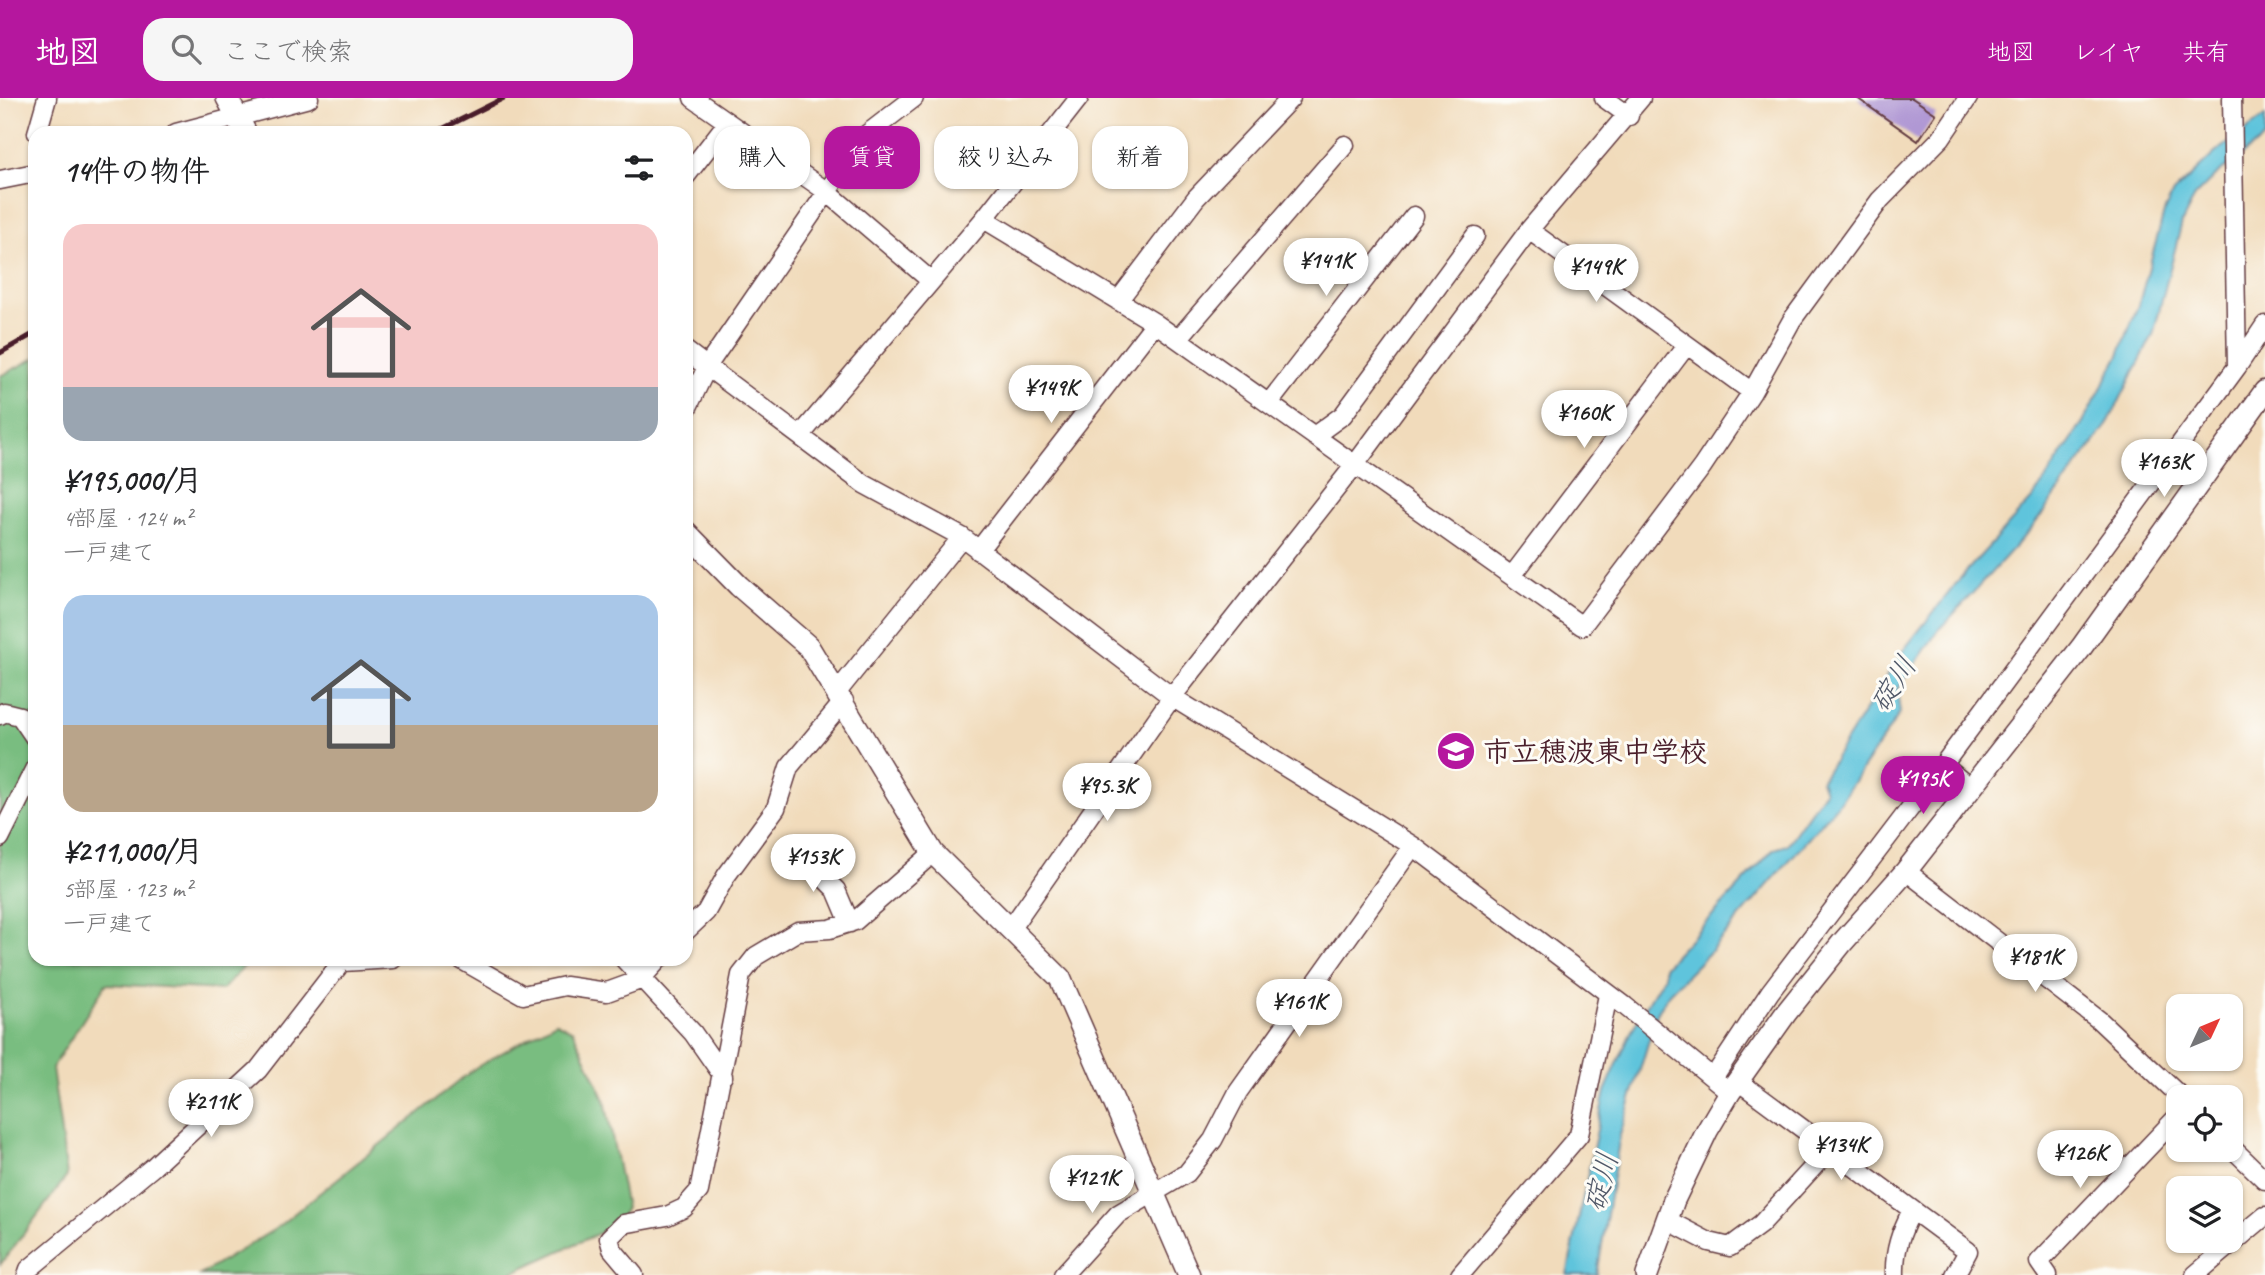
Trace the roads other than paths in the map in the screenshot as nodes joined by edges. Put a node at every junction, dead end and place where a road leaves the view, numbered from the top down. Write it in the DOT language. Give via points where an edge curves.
graph roads {
  1 [pos="47,98"];
  2 [pos="309,98"];
  3 [pos="693,98"];
  4 [pos="914,98"];
  5 [pos="1079,98"];
  6 [pos="1291,98"];
  7 [pos="1604,98"];
  8 [pos="1641,98"];
  9 [pos="1968,98"];
  10 [pos="2232,98"];
  11 [pos="236,115"];
  12 [pos="1629,116"];
  13 [pos="727,123"];
  14 [pos="39,126"];
  15 [pos="199,126"];
  16 [pos="1345,145"];
  17 [pos="693,167"];
  18 [pos="28,174"];
  19 [pos="0,180"];
  20 [pos="826,191"];
  21 [pos="1413,216"];
  22 [pos="984,219"];
  23 [pos="1529,230"];
  24 [pos="1475,236"];
  25 [pos="930,280"];
  26 [pos="1118,301"];
  27 [pos="1154,323"];
  28 [pos="2265,325"];
  29 [pos="1178,339"];
  30 [pos="1686,346"];
  31 [pos="693,355"];
  32 [pos="708,365"];
  33 [pos="2237,367"];
  34 [pos="2265,391"];
  35 [pos="1752,392"];
  36 [pos="693,396"];
  37 [pos="1269,403"];
  38 [pos="800,436"];
  39 [pos="1314,436"];
  40 [pos="1354,466"];
  41 [pos="962,537"];
  42 [pos="693,539"];
  43 [pos="978,551"];
  44 [pos="1512,576"];
  45 [pos="841,696"];
  46 [pos="1172,697"];
  47 [pos="0,715"];
  48 [pos="28,728"];
  49 [pos="1942,765"];
  50 [pos="28,782"];
  51 [pos="1970,788"];
  52 [pos="0,838"];
  53 [pos="1413,846"];
  54 [pos="797,851"];
  55 [pos="933,853"];
  56 [pos="1906,871"];
  57 [pos="850,923"];
  58 [pos="693,924"];
  59 [pos="1011,928"];
  60 [pos="338,966"];
  61 [pos="472,966"];
  62 [pos="630,966"];
  63 [pos="652,966"];
  64 [pos="640,979"];
  65 [pos="1608,995"];
  66 [pos="723,1076"];
  67 [pos="1727,1083"];
  68 [pos="2168,1085"];
  69 [pos="2166,1129"];
  70 [pos="1829,1150"];
  71 [pos="2243,1159"];
  72 [pos="2265,1180"];
  73 [pos="1152,1192"];
  74 [pos="1912,1210"];
  75 [pos="2265,1216"];
  76 [pos="1667,1220"];
  77 [pos="26,1273"];
  78 [pos="634,1275"];
  79 [pos="1063,1275"];
  80 [pos="1189,1275"];
  81 [pos="1460,1275"];
  82 [pos="1647,1275"];
  83 [pos="1895,1275"];
  84 [pos="1955,1275"];
  85 [pos="2048,1275"];
  86 [pos="2195,1275"];
  1 -- 14 [label="street"];
  2 -- 11 [label="street"];
  3 -- 13 [label="street"];
  4 -- 20 [label="street" via="866,135"];
  5 -- 22 [label="street"];
  6 -- 26 [label="street" via="1196,198"];
  7 -- 12 [label="street"];
  8 -- 12 [label="street"];
  9 -- 35 [label="street" via="1941,138 1880,200 1791,320"];
  10 -- 33 [label="street"];
  11 -- 15 [label="street"];
  12 -- 23 [label="street" via="1565,183"];
  13 -- 17 [label="street"];
  13 -- 20 [label="street"];
  16 -- 29 [label="street"];
  18 -- 19 [label="street"];
  20 -- 25 [label="street"];
  20 -- 32 [label="street"];
  21 -- 37 [label="street"];
  22 -- 25 [label="street"];
  22 -- 26 [label="street"];
  23 -- 30 [label="street"];
  23 -- 40 [label="street"];
  24 -- 39 [label="street" via="1343,415"];
  25 -- 38 [label="street"];
  26 -- 27 [label="street"];
  27 -- 29 [label="street"];
  27 -- 43 [label="street"];
  28 -- 33 [label="street"];
  29 -- 37 [label="street"];
  30 -- 35 [label="street"];
  30 -- 44 [label="street"];
  31 -- 32 [label="street"];
  32 -- 36 [label="street"];
  32 -- 38 [label="street"];
  33 -- 49 [label="street"];
  34 -- 51 [label="street" via="2081,648"];
  35 -- 44 [label="street" via="1702,467 1582,626"];
  37 -- 39 [label="street"];
  38 -- 41 [label="street" via="864,484"];
  39 -- 40 [label="street"];
  40 -- 44 [label="street"];
  40 -- 46 [label="street"];
  41 -- 43 [label="street"];
  41 -- 45 [label="street"];
  42 -- 45 [label="street" via="808,646"];
  43 -- 46 [label="street"];
  45 -- 55 [label="street"];
  45 -- 58 [label="street" via="789,767 776,808"];
  46 -- 53 [label="street"];
  46 -- 59 [label="street"];
  47 -- 48 [label="street" via="20,716"];
  49 -- 51 [label="street"];
  49 -- 67 [label="street" via="1770,992"];
  50 -- 52 [label="street"];
  51 -- 56 [label="street"];
  53 -- 65 [label="street"];
  53 -- 73 [label="street" via="1238,1092 1213,1140 1187,1173"];
  54 -- 57 [label="street" via="836,890"];
  55 -- 57 [label="street"];
  55 -- 59 [label="street"];
  56 -- 67 [label="street"];
  56 -- 68 [label="street" via="2099,1020"];
  57 -- 66 [label="street" via="798,931 756,956 741,975"];
  59 -- 73 [label="street" via="1060,978"];
  60 -- 77 [label="street" via="258,1070 153,1167"];
  61 -- 64 [label="street" via="523,995 565,986 607,992"];
  62 -- 64 [label="street"];
  63 -- 64 [label="street"];
  64 -- 66 [label="street" via="693,1032"];
  65 -- 67 [label="street"];
  65 -- 81 [label="street" via="1579,1135"];
  66 -- 78 [label="street" via="699,1191 684,1208 667,1216 624,1223 609,1238 612,1249"];
  67 -- 70 [label="street"];
  67 -- 76 [label="street"];
  69 -- 85 [label="street" via="2039,1262"];
  70 -- 74 [label="street"];
  70 -- 76 [label="street" via="1761,1224 1730,1247 1709,1242"];
  71 -- 72 [label="street"];
  73 -- 79 [label="street" via="1118,1214"];
  73 -- 80 [label="street"];
  74 -- 83 [label="street" via="1900,1236"];
  74 -- 84 [label="street" via="1968,1251"];
  75 -- 86 [label="street"];
  76 -- 82 [label="street"];
}
